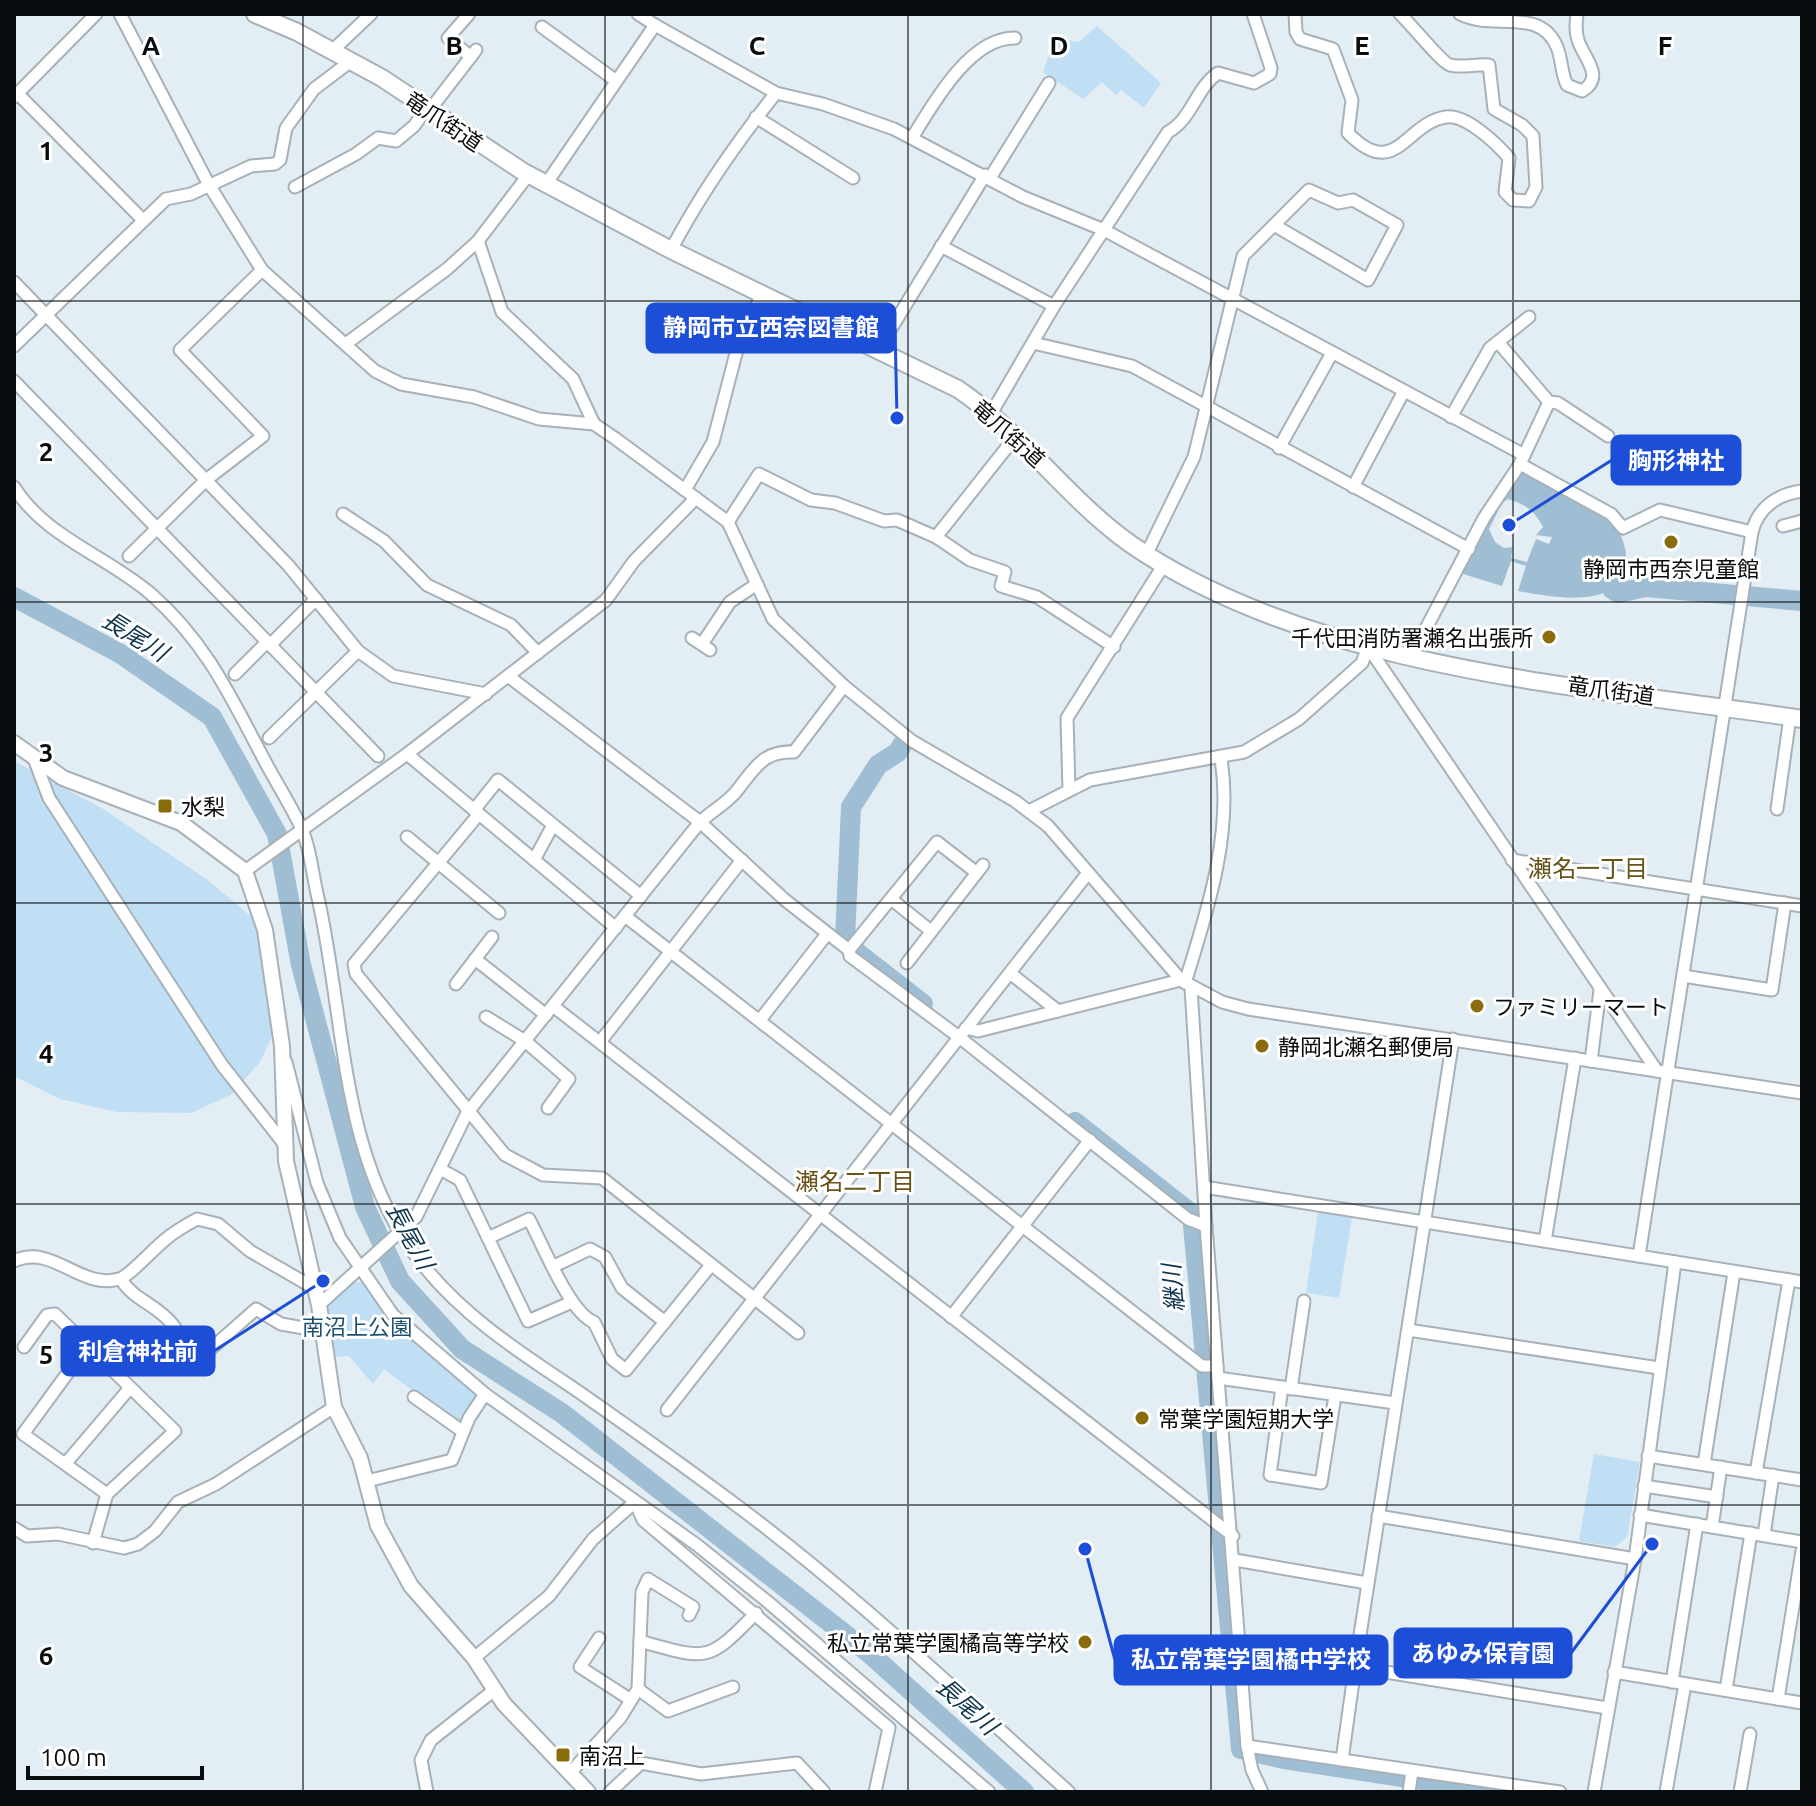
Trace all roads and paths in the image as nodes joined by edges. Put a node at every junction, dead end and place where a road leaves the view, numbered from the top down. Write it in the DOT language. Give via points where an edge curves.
graph roads {
  1 [pos="96,14"];
  2 [pos="120,14"];
  3 [pos="255,14"];
  4 [pos="371,14"];
  5 [pos="469,14"];
  6 [pos="638,14"];
  7 [pos="1253,14"];
  8 [pos="1295,14"];
  9 [pos="1400,14"];
  10 [pos="1460,14"];
  11 [pos="1577,14"];
  12 [pos="655,25"];
  13 [pos="542,27"];
  14 [pos="1015,38"];
  15 [pos="333,50"];
  16 [pos="351,61"];
  17 [pos="615,80"];
  18 [pos="1049,83"];
  19 [pos="776,93"];
  20 [pos="16,96"];
  21 [pos="427,110"];
  22 [pos="756,117"];
  23 [pos="912,138"];
  24 [pos="529,174"];
  25 [pos="987,176"];
  26 [pos="853,178"];
  27 [pos="546,184"];
  28 [pos="209,185"];
  29 [pos="295,187"];
  30 [pos="143,220"];
  31 [pos="1274,225"];
  32 [pos="1104,230"];
  33 [pos="478,241"];
  34 [pos="941,246"];
  35 [pos="671,250"];
  36 [pos="262,270"];
  37 [pos="14,282"];
  38 [pos="762,295"];
  39 [pos="1233,301"];
  40 [pos="1054,306"];
  41 [pos="46,315"];
  42 [pos="1529,317"];
  43 [pos="1498,342"];
  44 [pos="347,343"];
  45 [pos="1033,343"];
  46 [pos="14,346"];
  47 [pos="878,350"];
  48 [pos="1332,353"];
  49 [pos="14,381"];
  50 [pos="1404,391"];
  51 [pos="1549,402"];
  52 [pos="1207,409"];
  53 [pos="992,412"];
  54 [pos="1451,417"];
  55 [pos="594,424"];
  56 [pos="1016,436"];
  57 [pos="1608,436"];
  58 [pos="1279,448"];
  59 [pos="1522,459"];
  60 [pos="206,480"];
  61 [pos="14,487"];
  62 [pos="1353,487"];
  63 [pos="685,490"];
  64 [pos="1802,491"];
  65 [pos="696,498"];
  66 [pos="343,514"];
  67 [pos="1802,521"];
  68 [pos="728,522"];
  69 [pos="1783,526"];
  70 [pos="157,529"];
  71 [pos="1752,532"];
  72 [pos="936,537"];
  73 [pos="1469,549"];
  74 [pos="1146,555"];
  75 [pos="129,556"];
  76 [pos="1163,566"];
  77 [pos="757,584"];
  78 [pos="316,599"];
  79 [pos="268,644"];
  80 [pos="701,644"];
  81 [pos="1114,647"];
  82 [pos="1368,647"];
  83 [pos="358,651"];
  84 [pos="538,653"];
  85 [pos="1411,657"];
  86 [pos="235,674"];
  87 [pos="508,676"];
  88 [pos="844,686"];
  89 [pos="317,694"];
  90 [pos="486,694"];
  91 [pos="1723,706"];
  92 [pos="1796,718"];
  93 [pos="269,738"];
  94 [pos="14,743"];
  95 [pos="407,754"];
  96 [pos="378,756"];
  97 [pos="1221,759"];
  98 [pos="35,761"];
  99 [pos="1069,790"];
  100 [pos="1777,809"];
  101 [pos="1029,811"];
  102 [pos="476,812"];
  103 [pos="700,822"];
  104 [pos="553,825"];
  105 [pos="298,831"];
  106 [pos="407,837"];
  107 [pos="534,860"];
  108 [pos="742,860"];
  109 [pos="1512,860"];
  110 [pos="438,864"];
  111 [pos="245,871"];
  112 [pos="1088,873"];
  113 [pos="1695,891"];
  114 [pos="641,896"];
  115 [pos="891,899"];
  116 [pos="1785,903"];
  117 [pos="1802,906"];
  118 [pos="499,913"];
  119 [pos="625,916"];
  120 [pos="616,928"];
  121 [pos="931,931"];
  122 [pos="827,934"];
  123 [pos="492,937"];
  124 [pos="849,950"];
  125 [pos="671,951"];
  126 [pos="475,959"];
  127 [pos="907,963"];
  128 [pos="1010,973"];
  129 [pos="1683,976"];
  130 [pos="456,984"];
  131 [pos="1186,984"];
  132 [pos="1600,990"];
  133 [pos="550,1010"];
  134 [pos="1058,1011"];
  135 [pos="486,1017"];
  136 [pos="760,1020"];
  137 [pos="962,1032"];
  138 [pos="1453,1039"];
  139 [pos="525,1041"];
  140 [pos="600,1042"];
  141 [pos="282,1046"];
  142 [pos="1575,1058"];
  143 [pos="1591,1061"];
  144 [pos="1662,1072"];
  145 [pos="1802,1093"];
  146 [pos="548,1108"];
  147 [pos="467,1113"];
  148 [pos="892,1124"];
  149 [pos="1090,1140"];
  150 [pos="286,1145"];
  151 [pos="440,1169"];
  152 [pos="1204,1187"];
  153 [pos="820,1215"];
  154 [pos="1423,1221"];
  155 [pos="1022,1225"];
  156 [pos="1206,1226"];
  157 [pos="400,1234"];
  158 [pos="488,1238"];
  159 [pos="1545,1241"];
  160 [pos="1639,1256"];
  161 [pos="14,1261"];
  162 [pos="1675,1262"];
  163 [pos="711,1265"];
  164 [pos="554,1266"];
  165 [pos="361,1267"];
  166 [pos="1734,1272"];
  167 [pos="121,1279"];
  168 [pos="1789,1280"];
  169 [pos="1802,1282"];
  170 [pos="314,1288"];
  171 [pos="755,1299"];
  172 [pos="1304,1301"];
  173 [pos="572,1302"];
  174 [pos="319,1305"];
  175 [pos="951,1317"];
  176 [pos="665,1322"];
  177 [pos="1408,1330"];
  178 [pos="321,1331"];
  179 [pos="798,1333"];
  180 [pos="24,1347"];
  181 [pos="86,1348"];
  182 [pos="1659,1368"];
  183 [pos="1218,1372"];
  184 [pos="1287,1388"];
  185 [pos="129,1389"];
  186 [pos="485,1394"];
  187 [pos="1335,1396"];
  188 [pos="414,1397"];
  189 [pos="1395,1403"];
  190 [pos="334,1407"];
  191 [pos="667,1410"];
  192 [pos="462,1431"];
  193 [pos="1648,1456"];
  194 [pos="66,1463"];
  195 [pos="1704,1464"];
  196 [pos="1721,1467"];
  197 [pos="1756,1473"];
  198 [pos="1773,1475"];
  199 [pos="1802,1480"];
  200 [pos="367,1481"];
  201 [pos="1644,1486"];
  202 [pos="107,1494"];
  203 [pos="1717,1497"];
  204 [pos="635,1502"];
  205 [pos="1640,1515"];
  206 [pos="1378,1516"];
  207 [pos="1697,1524"];
  208 [pos="1712,1527"];
  209 [pos="14,1528"];
  210 [pos="1757,1534"];
  211 [pos="1233,1536"];
  212 [pos="1802,1542"];
  213 [pos="93,1543"];
  214 [pos="1802,1551"];
  215 [pos="1635,1559"];
  216 [pos="1235,1560"];
  217 [pos="1367,1583"];
  218 [pos="756,1613"];
  219 [pos="689,1615"];
  220 [pos="599,1638"];
  221 [pos="640,1641"];
  222 [pos="474,1658"];
  223 [pos="1355,1667"];
  224 [pos="1614,1672"];
  225 [pos="1678,1683"];
  226 [pos="733,1687"];
  227 [pos="1726,1690"];
  228 [pos="493,1691"];
  229 [pos="634,1695"];
  230 [pos="1778,1699"];
  231 [pos="1802,1703"];
  232 [pos="1607,1708"];
  233 [pos="1750,1734"];
  234 [pos="1247,1746"];
  235 [pos="1342,1760"];
  236 [pos="1412,1771"];
  237 [pos="570,1773"];
  238 [pos="1482,1787"];
  239 [pos="586,1791"];
  240 [pos="428,1792"];
  241 [pos="610,1792"];
  242 [pos="824,1792"];
  243 [pos="875,1792"];
  244 [pos="989,1792"];
  245 [pos="1069,1792"];
  246 [pos="1262,1792"];
  247 [pos="1409,1792"];
  248 [pos="1557,1792"];
  249 [pos="1594,1792"];
  250 [pos="1666,1792"];
  251 [pos="1740,1792"];
  1 -- 20 [label="street"];
  2 -- 28 [label="street"];
  3 -- 15 [label="main road, 竜爪街道"];
  4 -- 15 [label="street"];
  5 -- 21 [label="street" via="448,38 473,54"];
  6 -- 12 [label="street"];
  7 -- 32 [label="street" via="1270,74 1254,83 1223,73 1213,76 1179,126 1168,132"];
  8 -- 9 [label="street" via="1300,39 1333,49 1352,100 1348,133 1358,143 1375,151 1398,150 1430,124 1457,117 1501,148 1509,158 1505,192 1513,200 1529,201 1536,187 1533,136 1494,109 1489,65 1451,66"];
  10 -- 11 [label="street" via="1481,23 1518,20 1542,30 1557,47 1567,85 1582,91 1594,73 1578,41"];
  12 -- 17 [label="street"];
  12 -- 19 [label="street"];
  13 -- 17 [label="street"];
  14 -- 23 [label="street" via="992,42 952,75"];
  15 -- 16 [label="main road, 竜爪街道"];
  16 -- 21 [label="main road, 竜爪街道"];
  16 -- 28 [label="street" via="314,89 286,128 280,160"];
  17 -- 27 [label="street"];
  18 -- 25 [label="street"];
  19 -- 22 [label="street"];
  19 -- 23 [label="street" via="823,104"];
  20 -- 30 [label="street"];
  21 -- 24 [label="main road, 竜爪街道"];
  21 -- 29 [label="street" via="396,141 378,138"];
  22 -- 26 [label="street"];
  22 -- 35 [label="street"];
  23 -- 25 [label="street"];
  24 -- 27 [label="main road, 竜爪街道"];
  24 -- 33 [label="street"];
  25 -- 32 [label="street"];
  25 -- 34 [label="street"];
  27 -- 35 [label="main road, 竜爪街道"];
  28 -- 30 [label="street" via="166,199"];
  28 -- 36 [label="street"];
  30 -- 41 [label="street"];
  31 -- 31 [label="street" via="1309,190 1338,203 1353,200 1397,225 1368,280"];
  31 -- 39 [label="street" via="1243,256"];
  32 -- 39 [label="street"];
  32 -- 40 [label="street"];
  33 -- 44 [label="street"];
  33 -- 55 [label="street" via="502,312 573,379"];
  34 -- 40 [label="street"];
  34 -- 47 [label="street"];
  35 -- 38 [label="main road, 竜爪街道"];
  36 -- 44 [label="street"];
  36 -- 60 [label="street" via="180,350 263,436"];
  37 -- 41 [label="street"];
  38 -- 47 [label="main road, 竜爪街道"];
  38 -- 63 [label="street" via="741,334 713,442"];
  39 -- 48 [label="street"];
  39 -- 52 [label="street"];
  40 -- 45 [label="street"];
  41 -- 46 [label="street"];
  41 -- 60 [label="street"];
  42 -- 43 [label="street"];
  43 -- 51 [label="street"];
  43 -- 54 [label="street"];
  44 -- 55 [label="street" via="375,371 401,384 474,397 539,419"];
  45 -- 52 [label="street" via="1132,366"];
  45 -- 53 [label="street"];
  47 -- 53 [label="main road, 竜爪街道"];
  48 -- 50 [label="street"];
  48 -- 58 [label="street"];
  49 -- 70 [label="street"];
  50 -- 54 [label="street"];
  50 -- 62 [label="street"];
  51 -- 57 [label="street"];
  51 -- 59 [label="street"];
  52 -- 58 [label="street"];
  52 -- 74 [label="street" via="1180,489"];
  53 -- 56 [label="main road, 竜爪街道"];
  54 -- 59 [label="street"];
  55 -- 63 [label="street"];
  56 -- 72 [label="street"];
  56 -- 74 [label="main road, 竜爪街道" via="1111,530"];
  58 -- 62 [label="street"];
  59 -- 71 [label="street" via="1611,514 1623,528 1660,510"];
  59 -- 73 [label="street"];
  60 -- 70 [label="street"];
  60 -- 78 [label="street"];
  61 -- 105 [label="street" via="42,522 149,593 195,637 232,694"];
  62 -- 73 [label="street"];
  63 -- 65 [label="street"];
  64 -- 71 [label="street" via="1763,509"];
  65 -- 68 [label="street"];
  65 -- 84 [label="street" via="634,561 606,600"];
  66 -- 84 [label="street" via="384,541 427,585 511,625"];
  67 -- 69 [label="street"];
  68 -- 72 [label="street" via="759,474 811,500 897,520"];
  68 -- 77 [label="street"];
  70 -- 75 [label="street"];
  70 -- 79 [label="street"];
  71 -- 91 [label="street"];
  72 -- 81 [label="street" via="970,560 1005,572 1001,586 1037,597"];
  73 -- 85 [label="street"];
  74 -- 76 [label="main road, 竜爪街道"];
  76 -- 81 [label="street"];
  76 -- 82 [label="main road, 竜爪街道" via="1255,609"];
  77 -- 80 [label="street" via="730,602"];
  77 -- 88 [label="street" via="773,619"];
  78 -- 79 [label="street"];
  78 -- 83 [label="street"];
  79 -- 86 [label="street"];
  79 -- 89 [label="street"];
  81 -- 99 [label="street" via="1067,718"];
  82 -- 85 [label="main road, 竜爪街道"];
  82 -- 97 [label="street" via="1362,663 1299,719 1267,741"];
  82 -- 109 [label="street"];
  83 -- 89 [label="street"];
  83 -- 90 [label="street" via="393,676"];
  84 -- 87 [label="street"];
  85 -- 91 [label="main road, 竜爪街道"];
  87 -- 90 [label="street"];
  87 -- 103 [label="street"];
  88 -- 101 [label="street" via="912,741"];
  88 -- 103 [label="street" via="794,752 777,751 755,765 733,796"];
  89 -- 93 [label="street"];
  89 -- 96 [label="street"];
  90 -- 95 [label="street"];
  91 -- 92 [label="main road, 竜爪街道"];
  91 -- 113 [label="street"];
  92 -- 100 [label="street"];
  94 -- 98 [label="street"];
  95 -- 102 [label="street"];
  95 -- 105 [label="street"];
  97 -- 99 [label="street" via="1102,777"];
  97 -- 131 [label="street" via="1226,790 1220,848"];
  98 -- 111 [label="street" via="90,790 181,823"];
  98 -- 150 [label="street" via="49,798 207,1042"];
  99 -- 101 [label="street"];
  101 -- 112 [label="street"];
  102 -- 104 [label="street" via="498,780"];
  102 -- 107 [label="street"];
  102 -- 110 [label="street"];
  103 -- 108 [label="street"];
  103 -- 114 [label="street"];
  104 -- 107 [label="street"];
  104 -- 114 [label="street"];
  105 -- 111 [label="street"];
  105 -- 157 [label="street" via="332,958 339,1028 365,1153"];
  106 -- 110 [label="street"];
  107 -- 120 [label="street"];
  108 -- 122 [label="street"];
  108 -- 125 [label="street"];
  109 -- 113 [label="street"];
  109 -- 132 [label="street"];
  110 -- 118 [label="street"];
  110 -- 147 [label="street" via="354,964 356,974"];
  111 -- 141 [label="street" via="265,930"];
  112 -- 128 [label="street"];
  112 -- 131 [label="street"];
  113 -- 116 [label="street"];
  113 -- 129 [label="street"];
  114 -- 119 [label="street"];
  115 -- 121 [label="street"];
  115 -- 121 [label="street" via="937,842 980,869"];
  115 -- 124 [label="street"];
  116 -- 117 [label="street"];
  116 -- 129 [label="street" via="1772,990"];
  119 -- 120 [label="street"];
  119 -- 125 [label="street"];
  120 -- 133 [label="street"];
  121 -- 127 [label="street"];
  122 -- 124 [label="street"];
  122 -- 136 [label="street"];
  123 -- 126 [label="street"];
  124 -- 137 [label="street" via="850,956"];
  125 -- 136 [label="street"];
  125 -- 140 [label="street"];
  126 -- 130 [label="street"];
  126 -- 133 [label="street"];
  128 -- 134 [label="street"];
  128 -- 137 [label="street"];
  129 -- 144 [label="street"];
  131 -- 134 [label="street"];
  131 -- 138 [label="street" via="1248,1009"];
  131 -- 152 [label="street"];
  132 -- 143 [label="street"];
  132 -- 144 [label="street"];
  133 -- 139 [label="street"];
  133 -- 140 [label="street"];
  134 -- 137 [label="street"];
  135 -- 139 [label="street"];
  136 -- 148 [label="street"];
  137 -- 148 [label="street"];
  137 -- 149 [label="street"];
  138 -- 142 [label="street"];
  138 -- 154 [label="street"];
  139 -- 146 [label="street" via="569,1079"];
  139 -- 147 [label="street"];
  140 -- 153 [label="street"];
  141 -- 150 [label="street"];
  141 -- 165 [label="street" via="317,1183 340,1238"];
  142 -- 143 [label="street"];
  142 -- 159 [label="street"];
  143 -- 144 [label="street"];
  144 -- 145 [label="street"];
  144 -- 160 [label="street"];
  147 -- 151 [label="street"];
  147 -- 163 [label="street" via="505,1155 543,1175 602,1178"];
  148 -- 153 [label="street"];
  148 -- 155 [label="street"];
  149 -- 155 [label="street"];
  149 -- 156 [label="street" via="1188,1219"];
  150 -- 170 [label="street"];
  151 -- 157 [label="street" via="428,1198"];
  151 -- 158 [label="street" via="460,1180"];
  152 -- 154 [label="street"];
  152 -- 156 [label="street"];
  153 -- 171 [label="street"];
  153 -- 175 [label="street"];
  154 -- 159 [label="street"];
  154 -- 177 [label="street"];
  155 -- 175 [label="street"];
  155 -- 183 [label="street" via="1202,1366"];
  156 -- 183 [label="street"];
  157 -- 165 [label="street"];
  157 -- 245 [label="street" via="468,1315 765,1526"];
  158 -- 164 [label="street" via="529,1219"];
  158 -- 173 [label="street" via="528,1321"];
  159 -- 160 [label="street"];
  160 -- 162 [label="street"];
  161 -- 167 [label="street" via="53,1260 90,1282"];
  162 -- 166 [label="street"];
  162 -- 182 [label="street"];
  163 -- 171 [label="street"];
  163 -- 176 [label="street"];
  164 -- 173 [label="street"];
  164 -- 176 [label="street" via="590,1249 605,1257 622,1288"];
  165 -- 174 [label="street"];
  165 -- 186 [label="street" via="393,1315"];
  166 -- 168 [label="street"];
  166 -- 195 [label="street"];
  167 -- 170 [label="street" via="197,1219 218,1224 250,1251"];
  167 -- 178 [label="street" via="129,1293 152,1304 174,1326 196,1362 256,1309 281,1324"];
  168 -- 169 [label="street"];
  168 -- 197 [label="street"];
  170 -- 174 [label="street"];
  171 -- 179 [label="street"];
  171 -- 191 [label="street"];
  172 -- 184 [label="street"];
  173 -- 176 [label="street" via="594,1322 612,1359 626,1370"];
  174 -- 178 [label="street"];
  175 -- 211 [label="street"];
  177 -- 182 [label="street"];
  177 -- 189 [label="street"];
  178 -- 190 [label="street"];
  180 -- 181 [label="street" via="47,1315 55,1314"];
  181 -- 185 [label="street"];
  181 -- 194 [label="street" via="23,1434"];
  182 -- 193 [label="street"];
  183 -- 184 [label="street"];
  183 -- 211 [label="street"];
  184 -- 187 [label="street"];
  184 -- 187 [label="street" via="1270,1475 1321,1483"];
  185 -- 194 [label="street"];
  185 -- 202 [label="street" via="175,1431"];
  186 -- 192 [label="street"];
  186 -- 204 [label="street"];
  187 -- 189 [label="street"];
  188 -- 192 [label="street"];
  189 -- 206 [label="street"];
  190 -- 200 [label="street" via="353,1439"];
  190 -- 213 [label="street" via="216,1484 178,1502 138,1544 124,1548"];
  192 -- 200 [label="street" via="452,1460"];
  193 -- 195 [label="street"];
  193 -- 201 [label="street"];
  194 -- 202 [label="street"];
  195 -- 196 [label="street"];
  196 -- 197 [label="street"];
  196 -- 203 [label="street"];
  197 -- 198 [label="street"];
  198 -- 199 [label="street"];
  198 -- 210 [label="street"];
  200 -- 222 [label="street" via="378,1526 411,1586"];
  201 -- 203 [label="street"];
  201 -- 205 [label="street"];
  202 -- 213 [label="street"];
  203 -- 208 [label="street"];
  204 -- 218 [label="street" via="643,1520"];
  204 -- 222 [label="street" via="593,1539 549,1596"];
  204 -- 244 [label="street" via="768,1602"];
  205 -- 207 [label="street"];
  205 -- 215 [label="street"];
  206 -- 215 [label="street"];
  206 -- 217 [label="street"];
  207 -- 208 [label="street"];
  207 -- 225 [label="street"];
  208 -- 210 [label="street"];
  209 -- 213 [label="street" via="27,1536 58,1534"];
  210 -- 212 [label="street"];
  210 -- 227 [label="street"];
  211 -- 216 [label="street"];
  214 -- 230 [label="street"];
  215 -- 224 [label="street"];
  216 -- 217 [label="street"];
  216 -- 234 [label="street"];
  217 -- 223 [label="street"];
  218 -- 221 [label="street" via="711,1654"];
  218 -- 243 [label="street" via="889,1728"];
  219 -- 221 [label="street" via="693,1607 648,1579 642,1592"];
  220 -- 229 [label="street" via="580,1667"];
  221 -- 229 [label="street"];
  222 -- 228 [label="street"];
  223 -- 232 [label="street"];
  223 -- 235 [label="street"];
  224 -- 225 [label="street"];
  224 -- 232 [label="street"];
  225 -- 227 [label="street"];
  225 -- 250 [label="street"];
  226 -- 229 [label="street" via="668,1711"];
  227 -- 230 [label="street"];
  228 -- 237 [label="street"];
  228 -- 240 [label="street" via="431,1740 421,1760"];
  229 -- 237 [label="street"];
  230 -- 231 [label="street"];
  232 -- 249 [label="street"];
  233 -- 251 [label="street"];
  234 -- 235 [label="street"];
  234 -- 246 [label="street"];
  235 -- 236 [label="street"];
  236 -- 238 [label="street"];
  236 -- 247 [label="street"];
  237 -- 239 [label="street"];
  238 -- 248 [label="street"];
  241 -- 242 [label="street" via="641,1763 701,1774 797,1763"];
}
